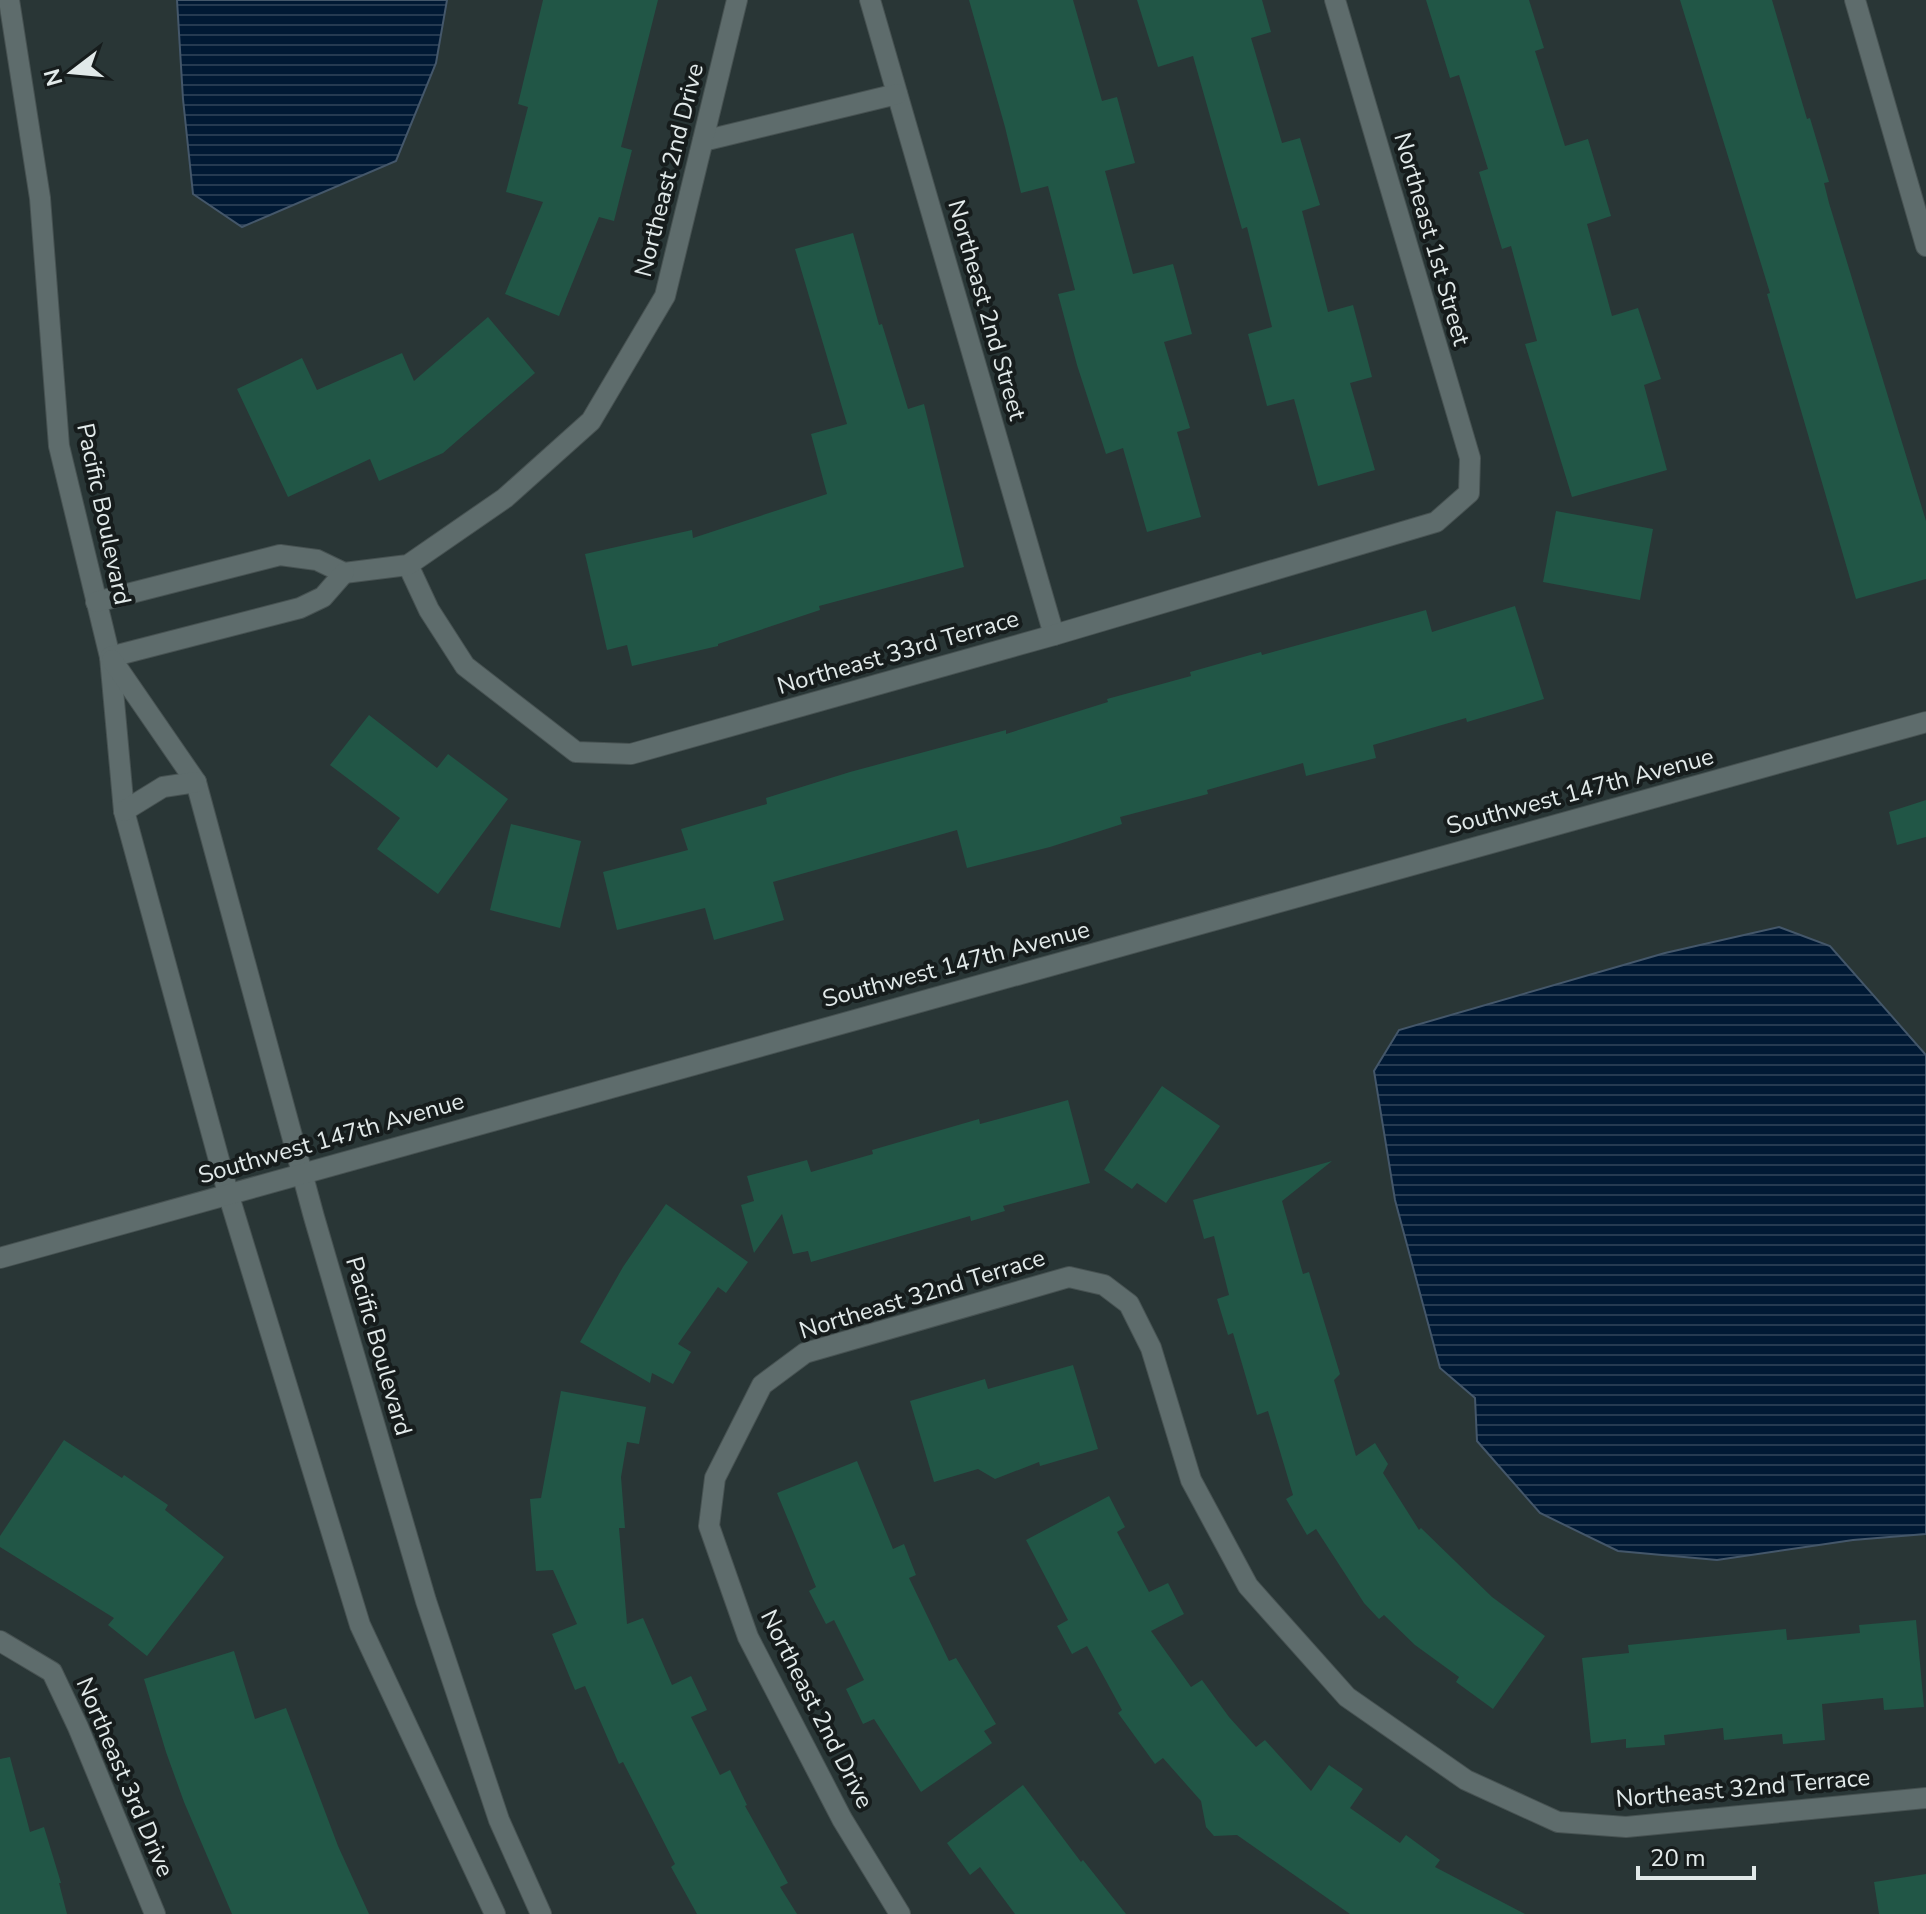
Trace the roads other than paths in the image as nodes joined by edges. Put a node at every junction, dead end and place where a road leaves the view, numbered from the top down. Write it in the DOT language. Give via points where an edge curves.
graph roads {
  1 [pos="9,0"];
  2 [pos="737,0"];
  3 [pos="870,0"];
  4 [pos="1335,0"];
  5 [pos="1855,0"];
  6 [pos="897,94"];
  7 [pos="703,141"];
  8 [pos="1926,246"];
  9 [pos="1469,493"];
  10 [pos="408,565"];
  11 [pos="344,573"];
  12 [pos="96,602"];
  13 [pos="1054,635"];
  14 [pos="110,657"];
  15 [pos="1926,722"];
  16 [pos="196,782"];
  17 [pos="124,811"];
  18 [pos="302,1173"];
  19 [pos="228,1193"];
  20 [pos="0,1258"];
  21 [pos="762,1385"];
  22 [pos="0,1641"];
  23 [pos="1926,1798"];
  24 [pos="155,1914"];
  25 [pos="495,1914"];
  26 [pos="541,1914"];
  27 [pos="900,1914"];
  1 -- 12 [label="street, Pacific Boulevard" via="40,198 59,446"];
  2 -- 7 [label="street, Northeast 2nd Drive"];
  3 -- 6 [label="street, Northeast 2nd Street"];
  4 -- 9 [label="street, Northeast 1st Street" via="1470,458"];
  5 -- 8 [label="street"];
  6 -- 7 [label="street"];
  6 -- 13 [label="street, Northeast 2nd Street"];
  7 -- 10 [label="street, Northeast 2nd Drive" via="665,296 591,421 505,498"];
  9 -- 13 [label="street, Northeast 33rd Terrace" via="1436,522"];
  10 -- 11 [label="street, Northeast 2nd Drive"];
  10 -- 13 [label="street, Northeast 33rd Terrace" via="465,666 576,752 631,754"];
  11 -- 12 [label="street, Northeast 2nd Drive" via="317,560 280,555"];
  11 -- 14 [label="street" via="323,597 300,608"];
  12 -- 14 [label="street, Pacific Boulevard"];
  14 -- 16 [label="street, Pacific Boulevard"];
  14 -- 17 [label="street, Pacific Boulevard"];
  15 -- 18 [label="street, Southwest 147th Avenue"];
  16 -- 17 [label="street" via="163,787"];
  16 -- 18 [label="street, Pacific Boulevard"];
  17 -- 19 [label="street, Pacific Boulevard"];
  18 -- 19 [label="street, Southwest 147th Avenue"];
  18 -- 26 [label="street, Pacific Boulevard" via="426,1601 499,1820"];
  19 -- 20 [label="street, Southwest 147th Avenue"];
  19 -- 25 [label="street, Pacific Boulevard" via="360,1625"];
  21 -- 23 [label="street, Northeast 32nd Terrace" via="805,1353 1069,1277 1104,1285 1129,1304 1151,1348 1191,1480 1248,1586 1347,1697 1466,1780 1558,1822 1626,1827"];
  21 -- 27 [label="street, Northeast 2nd Drive" via="715,1478 709,1526 748,1637 842,1819"];
  22 -- 24 [label="street, Northeast 3rd Drive" via="52,1672"];
}
